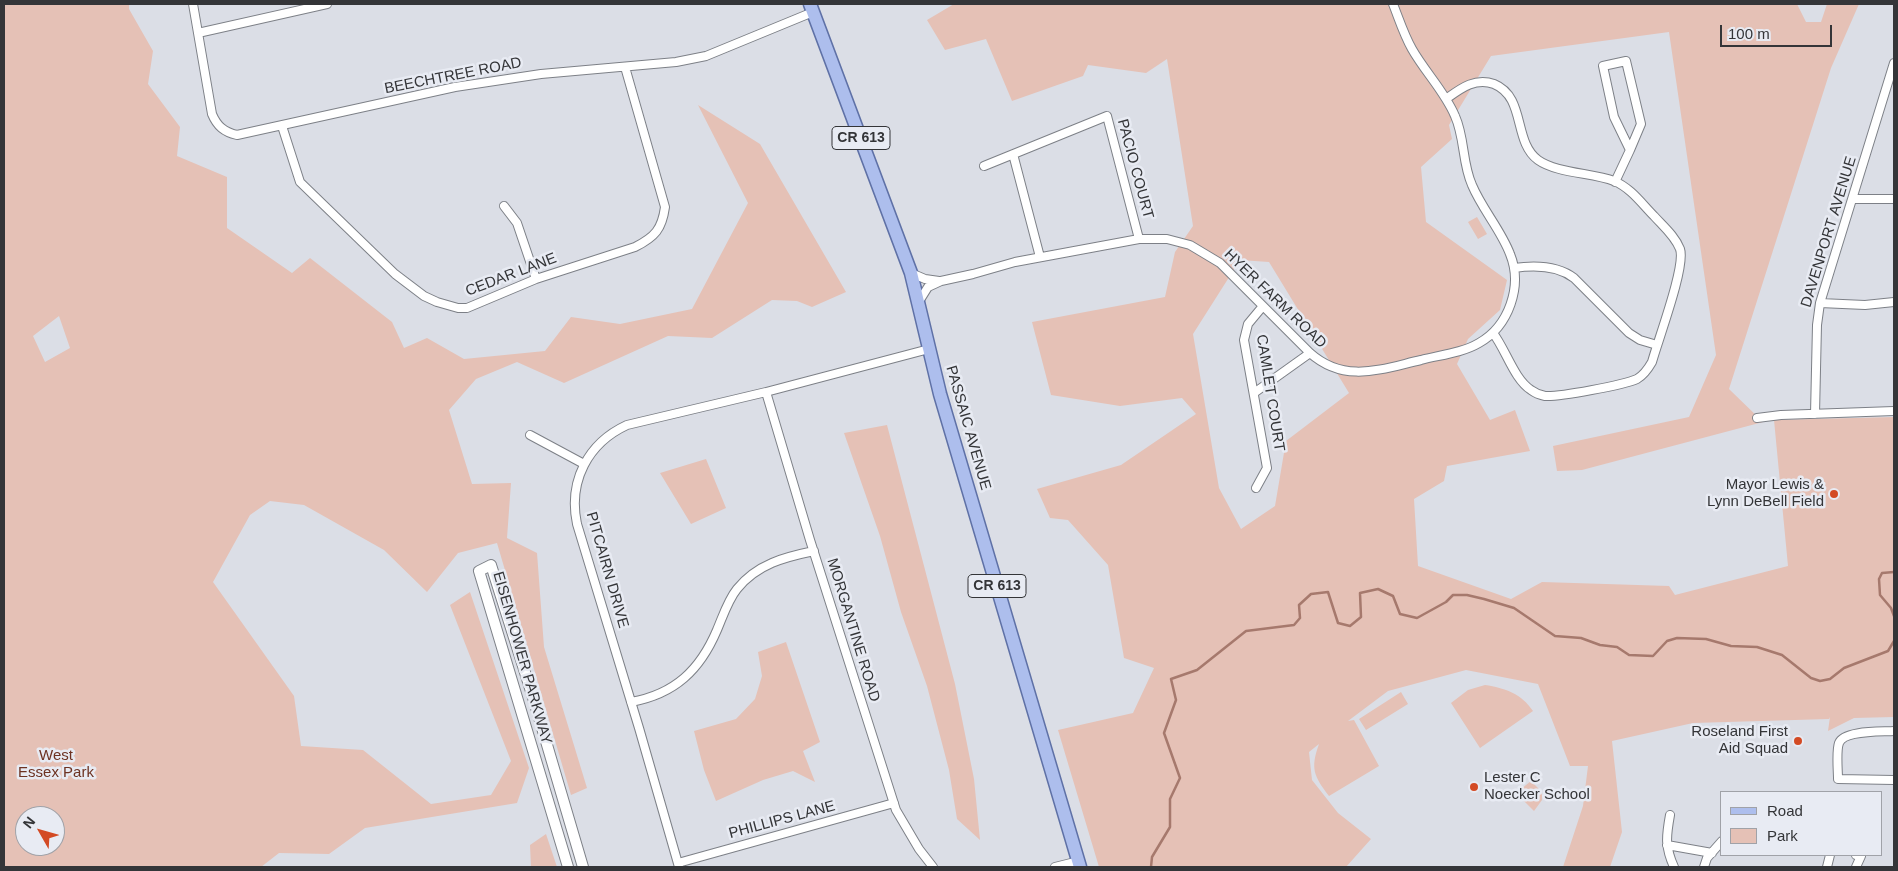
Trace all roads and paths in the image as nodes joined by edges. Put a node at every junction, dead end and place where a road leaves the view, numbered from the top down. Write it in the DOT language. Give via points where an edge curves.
graph roads {
  1 [pos="193,4"];
  2 [pos="327,4"];
  3 [pos="1393,4"];
  4 [pos="317,5"];
  5 [pos="811,8"];
  6 [pos="198,33"];
  7 [pos="1894,63"];
  8 [pos="626,67"];
  9 [pos="1446,99"];
  10 [pos="282,126"];
  11 [pos="1630,150"];
  12 [pos="1013,154"];
  13 [pos="984,166"];
  14 [pos="1614,182"];
  15 [pos="1853,200"];
  16 [pos="1894,200"];
  17 [pos="504,206"];
  18 [pos="1139,239"];
  19 [pos="1040,257"];
  20 [pos="1514,268"];
  21 [pos="911,273"];
  22 [pos="536,279"];
  23 [pos="942,281"];
  24 [pos="1894,302"];
  25 [pos="918,303"];
  26 [pos="1820,303"];
  27 [pos="1263,306"];
  28 [pos="1492,333"];
  29 [pos="1657,346"];
  30 [pos="929,349"];
  31 [pos="1310,353"];
  32 [pos="766,392"];
  33 [pos="1254,393"];
  34 [pos="1894,411"];
  35 [pos="1815,414"];
  36 [pos="1756,418"];
  37 [pos="530,435"];
  38 [pos="584,464"];
  39 [pos="1256,488"];
  40 [pos="814,551"];
  41 [pos="631,702"];
  42 [pos="1894,732"];
  43 [pos="1894,780"];
  44 [pos="894,804"];
  45 [pos="1670,816"];
  46 [pos="1720,843"];
  47 [pos="1667,846"];
  48 [pos="1712,853"];
  49 [pos="1079,864"];
  50 [pos="678,865"];
  51 [pos="568,867"];
  52 [pos="583,867"];
  53 [pos="934,867"];
  54 [pos="1055,867"];
  55 [pos="1674,867"];
  56 [pos="1704,867"];
  1 -- 6 [label="street, BEECHTREE ROAD"];
  2 -- 4 [label="street"];
  3 -- 9 [label="street, HYER FARM ROAD" via="1411,49"];
  4 -- 6 [label="street"];
  5 -- 8 [label="street, BEECHTREE ROAD" via="706,56"];
  5 -- 21 [label="main road, PASSAIC AVENUE / CR 613"];
  6 -- 10 [label="street, BEECHTREE ROAD" via="212,114 219,126 237,135"];
  7 -- 15 [label="street, DAVENPORT AVENUE"];
  8 -- 10 [label="street, BEECHTREE ROAD" via="541,74 454,87"];
  8 -- 22 [label="street, CEDAR LANE" via="664,199 661,225 653,236 635,248"];
  9 -- 14 [label="street" via="1468,85 1492,83 1500,87 1514,104 1527,145 1539,161"];
  9 -- 20 [label="street, HYER FARM ROAD" via="1458,122 1472,186 1508,248"];
  10 -- 22 [label="street, CEDAR LANE" via="300,182 395,274 424,296 467,308"];
  11 -- 11 [label="street" via="1614,118 1602,66 1626,62 1641,124"];
  11 -- 14 [label="street"];
  12 -- 13 [label="street, PACIO COURT"];
  12 -- 18 [label="street, PACIO COURT" via="1107,116"];
  12 -- 19 [label="street"];
  14 -- 29 [label="street" via="1638,198 1671,235 1681,253 1681,265"];
  15 -- 16 [label="street"];
  15 -- 26 [label="street, DAVENPORT AVENUE"];
  17 -- 22 [label="street" via="517,223"];
  18 -- 19 [label="street, HYER FARM ROAD"];
  18 -- 27 [label="street, HYER FARM ROAD" via="1167,239 1200,250 1220,264"];
  19 -- 23 [label="street, HYER FARM ROAD"];
  20 -- 28 [label="street, HYER FARM ROAD" via="1512,302"];
  20 -- 29 [label="street" via="1534,265 1564,271 1629,333"];
  21 -- 23 [label="street, HYER FARM ROAD" via="924,279"];
  21 -- 25 [label="main road, PASSAIC AVENUE / CR 613"];
  23 -- 25 [label="street, HYER FARM ROAD" via="928,287"];
  24 -- 26 [label="street" via="1865,305"];
  25 -- 30 [label="main road, PASSAIC AVENUE / CR 613"];
  26 -- 35 [label="street, DAVENPORT AVENUE"];
  27 -- 31 [label="street, HYER FARM ROAD"];
  27 -- 33 [label="street, CAMLET COURT" via="1252,318 1244,340"];
  28 -- 29 [label="street" via="1524,384 1546,396 1635,380 1648,369"];
  28 -- 31 [label="street, HYER FARM ROAD" via="1480,343 1459,351 1365,372 1337,369"];
  30 -- 32 [label="street, PITCAIRN DRIVE"];
  30 -- 49 [label="main road, PASSAIC AVENUE / CR 613"];
  31 -- 33 [label="street"];
  32 -- 38 [label="street, PITCAIRN DRIVE" via="628,425 599,444"];
  32 -- 40 [label="street, MORGANTINE ROAD"];
  33 -- 39 [label="street, CAMLET COURT" via="1267,468"];
  34 -- 35 [label="street"];
  35 -- 36 [label="street"];
  37 -- 38 [label="street"];
  38 -- 41 [label="street, PITCAIRN DRIVE" via="576,490 576,516"];
  40 -- 41 [label="street" via="778,560 752,574 731,596 709,648 690,674 663,693"];
  40 -- 44 [label="street, MORGANTINE ROAD"];
  41 -- 50 [label="street, PITCAIRN DRIVE"];
  42 -- 43 [label="street" via="1850,734 1843,738 1839,744 1838,779"];
  44 -- 50 [label="street, PHILLIPS LANE"];
  44 -- 53 [label="street, MORGANTINE ROAD" via="905,828"];
  45 -- 47 [label="street"];
  46 -- 48 [label="street"];
  47 -- 48 [label="street"];
  47 -- 55 [label="street"];
  48 -- 56 [label="street"];
  49 -- 54 [label="street"];
  51 -- 52 [label="street, EISENHOWER PARKWAY" via="479,571 491,565"];
}
